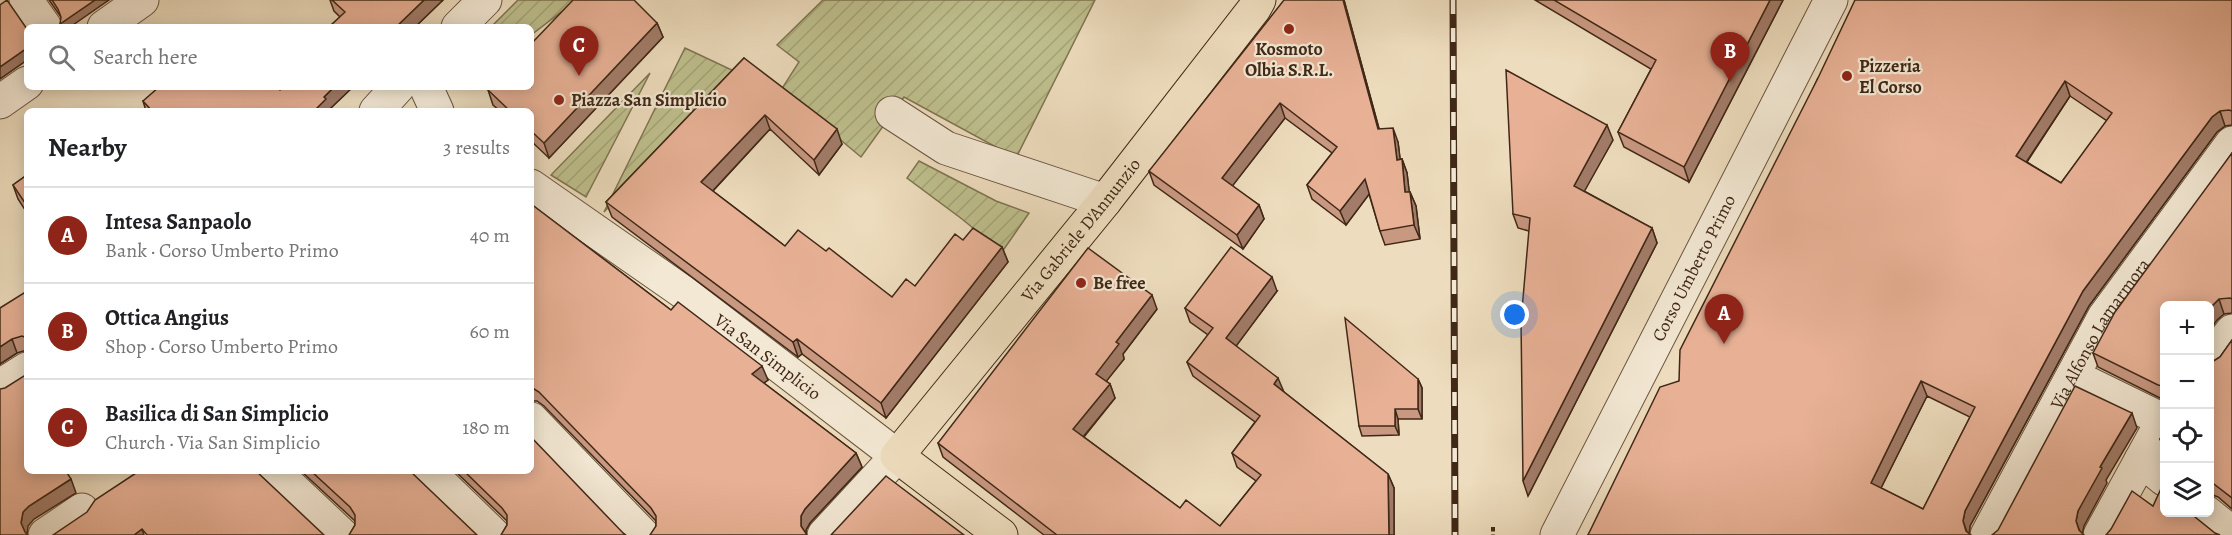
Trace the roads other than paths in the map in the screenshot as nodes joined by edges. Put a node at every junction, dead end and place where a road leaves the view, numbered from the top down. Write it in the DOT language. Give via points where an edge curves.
graph roads {
  1 [pos="26,0"];
  2 [pos="142,0"];
  3 [pos="485,0"];
  4 [pos="1258,0"];
  5 [pos="1831,0"];
  6 [pos="43,24"];
  7 [pos="108,24"];
  8 [pos="461,24"];
  9 [pos="24,85"];
  10 [pos="395,90"];
  11 [pos="427,90"];
  12 [pos="0,102"];
  13 [pos="379,108"];
  14 [pos="436,108"];
  15 [pos="892,113"];
  16 [pos="2232,143"];
  17 [pos="534,188"];
  18 [pos="1105,201"];
  19 [pos="2232,331"];
  20 [pos="2214,355"];
  21 [pos="24,371"];
  22 [pos="2073,376"];
  23 [pos="0,386"];
  24 [pos="2160,417"];
  25 [pos="534,422"];
  26 [pos="2160,437"];
  27 [pos="897,456"];
  28 [pos="2153,469"];
  29 [pos="277,474"];
  30 [pos="431,474"];
  31 [pos="82,510"];
  32 [pos="2211,517"];
  33 [pos="2232,533"];
  34 [pos="45,535"];
  35 [pos="342,535"];
  36 [pos="494,535"];
  37 [pos="643,535"];
  38 [pos="824,535"];
  39 [pos="1001,535"];
  40 [pos="1557,535"];
  41 [pos="1987,535"];
  42 [pos="2100,535"];
  1 -- 6 [label="street"];
  2 -- 7 [label="street"];
  3 -- 8 [label="street"];
  4 -- 18 [label="main road, Via Gabriele D'Annunzio"];
  5 -- 40 [label="street, Corso Umberto Primo"];
  9 -- 12 [label="street"];
  10 -- 13 [label="street"];
  11 -- 14 [label="street"];
  15 -- 18 [label="street" via="946,148"];
  16 -- 22 [label="street, Via Alfonso Lamarmora" via="2104,317"];
  17 -- 27 [label="street, Via San Simplicio" via="683,292"];
  18 -- 27 [label="main road, Via Gabriele D'Annunzio"];
  19 -- 20 [label="street"];
  21 -- 23 [label="street"];
  22 -- 24 [label="street"];
  22 -- 41 [label="street, Via Alfonso Lamarmora"];
  25 -- 37 [label="street"];
  26 -- 28 [label="street"];
  27 -- 38 [label="street"];
  27 -- 39 [label="main road, Via San Simplicio"];
  28 -- 42 [label="street"];
  29 -- 35 [label="street"];
  30 -- 36 [label="street"];
  31 -- 34 [label="street"];
  32 -- 33 [label="street"];
}
